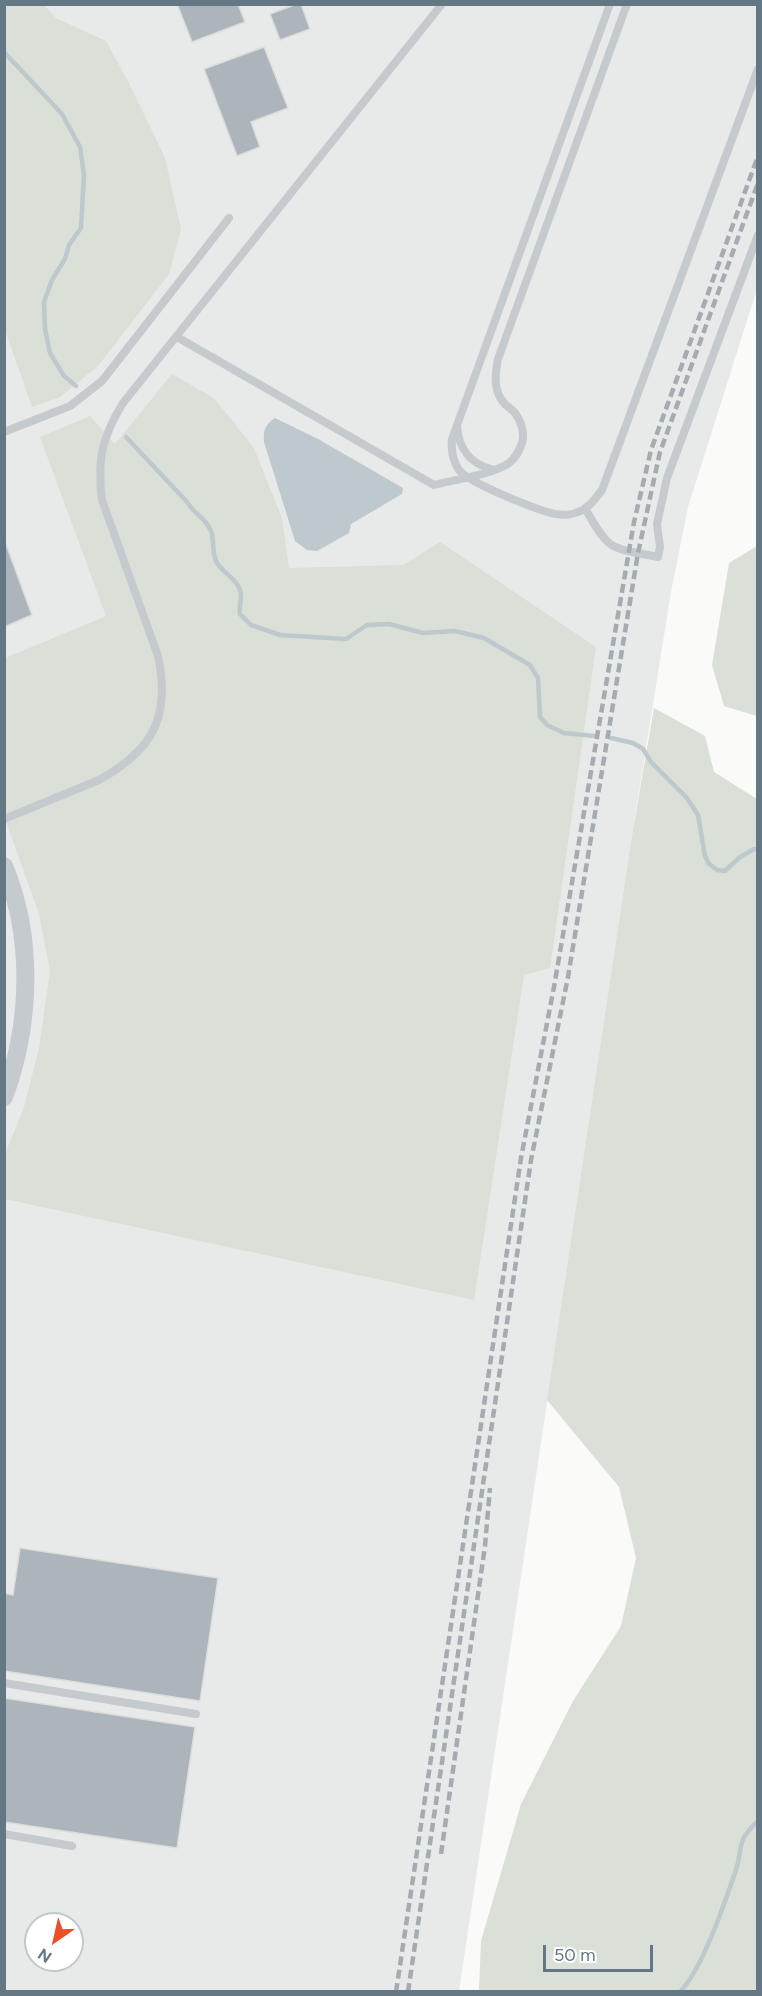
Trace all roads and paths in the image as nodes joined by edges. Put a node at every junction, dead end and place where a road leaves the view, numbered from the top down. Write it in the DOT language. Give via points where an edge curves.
graph roads {
  1 [pos="442,4"];
  2 [pos="610,4"];
  3 [pos="627,4"];
  4 [pos="758,69"];
  5 [pos="229,218"];
  6 [pos="758,236"];
  7 [pos="177,337"];
  8 [pos="457,422"];
  9 [pos="4,432"];
  10 [pos="502,467"];
  11 [pos="466,477"];
  12 [pos="585,508"];
  13 [pos="4,819"];
  14 [pos="4,866"];
  15 [pos="4,1098"];
  16 [pos="4,1683"];
  17 [pos="196,1714"];
  18 [pos="4,1834"];
  19 [pos="72,1846"];
  1 -- 7 [label="lane"];
  2 -- 8 [label="lane"];
  3 -- 10 [label="lane" via="498,359 497,391 514,412 523,438 512,461"];
  4 -- 12 [label="lane" via="610,473 594,502"];
  5 -- 9 [label="lane" via="102,381 70,406"];
  6 -- 12 [label="lane" via="667,478 657,524 658,557 609,545"];
  7 -- 11 [label="lane" via="434,485"];
  7 -- 13 [label="lane" via="123,403 104,438 101,457 102,500 158,656 163,680 159,715 153,731 128,762 99,780"];
  8 -- 10 [label="lane" via="459,441 471,460 491,469"];
  8 -- 11 [label="lane" via="451,448 453,460"];
  10 -- 11 [label="lane"];
  11 -- 12 [label="lane" via="555,514"];
  14 -- 15 [label="street" via="19,908 25,999 20,1046"];
  16 -- 17 [label="lane"];
  18 -- 19 [label="lane"];
}
